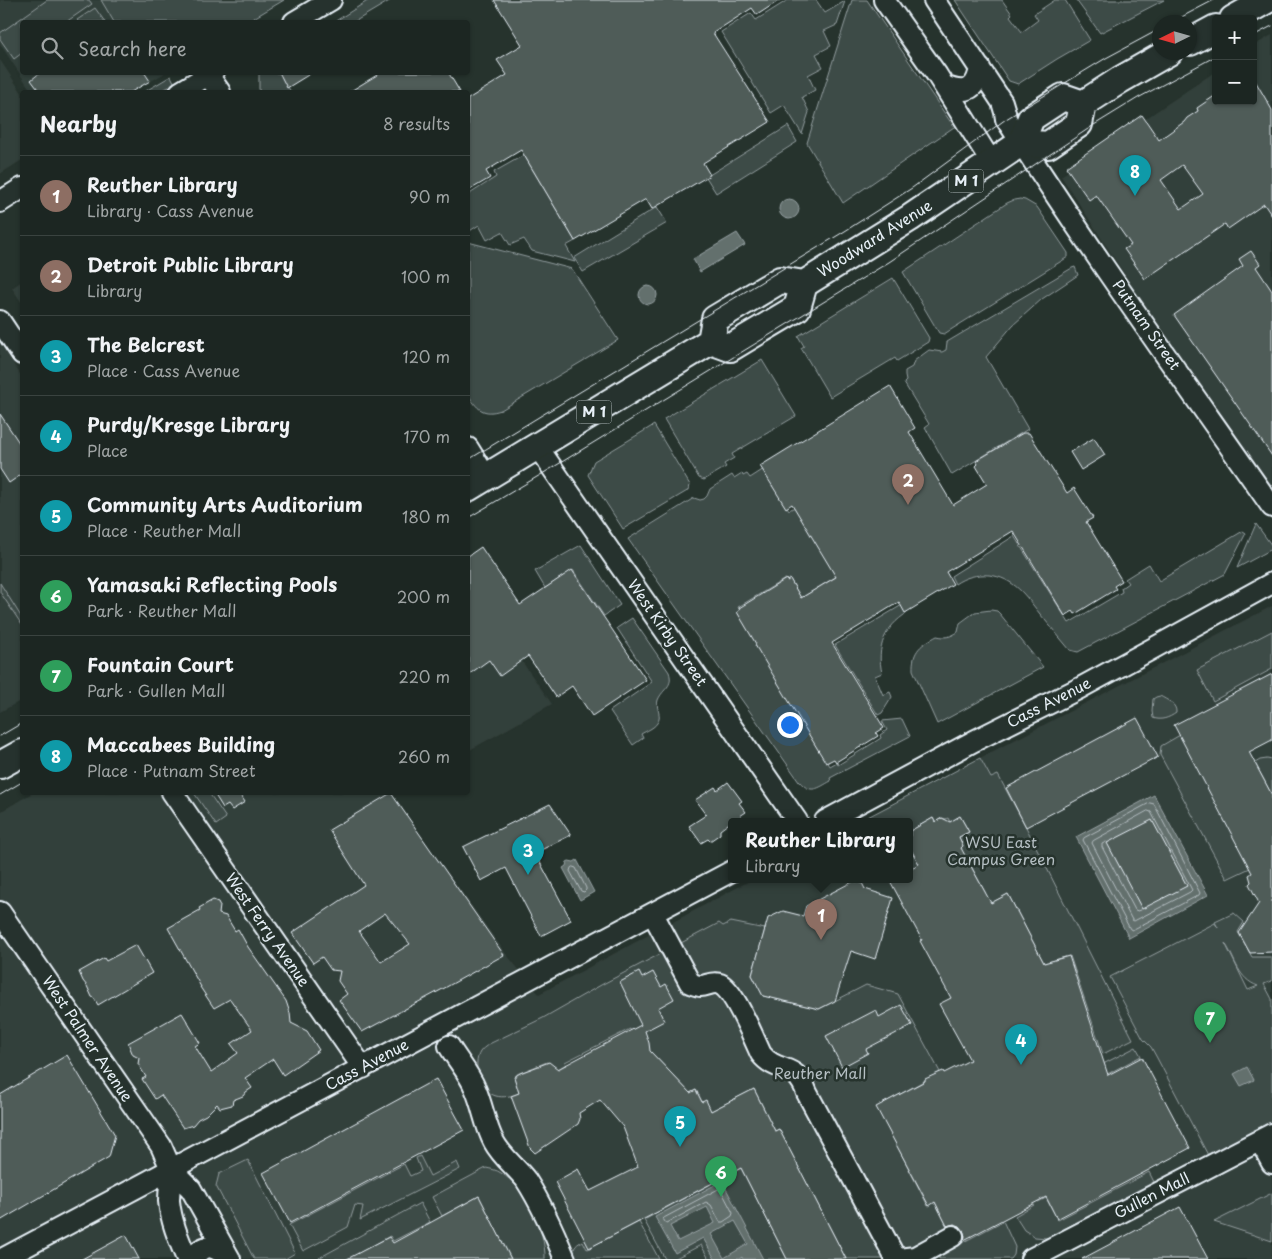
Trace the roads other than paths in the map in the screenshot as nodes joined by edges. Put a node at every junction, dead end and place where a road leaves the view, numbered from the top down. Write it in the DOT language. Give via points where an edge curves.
graph roads {
  1 [pos="331,0"];
  2 [pos="884,0"];
  3 [pos="934,0"];
  4 [pos="1266,5"];
  5 [pos="1242,15"];
  6 [pos="297,20"];
  7 [pos="1212,30"];
  8 [pos="1197,38"];
  9 [pos="1155,60"];
  10 [pos="980,68"];
  11 [pos="208,75"];
  12 [pos="211,75"];
  13 [pos="944,86"];
  14 [pos="183,90"];
  15 [pos="219,90"];
  16 [pos="1021,143"];
  17 [pos="992,163"];
  18 [pos="20,189"];
  19 [pos="0,202"];
  20 [pos="0,321"];
  21 [pos="20,351"];
  22 [pos="537,446"];
  23 [pos="470,456"];
  24 [pos="477,482"];
  25 [pos="1272,507"];
  26 [pos="1272,583"];
  27 [pos="20,754"];
  28 [pos="0,766"];
  29 [pos="174,795"];
  30 [pos="795,818"];
  31 [pos="830,818"];
  32 [pos="728,873"];
  33 [pos="0,912"];
  34 [pos="653,914"];
  35 [pos="449,1046"];
  36 [pos="363,1068"];
  37 [pos="1266,1137"];
  38 [pos="1272,1163"];
  39 [pos="171,1169"];
  40 [pos="952,1236"];
  41 [pos="2,1259"];
  42 [pos="187,1259"];
  43 [pos="194,1259"];
  44 [pos="230,1259"];
  45 [pos="565,1259"];
  46 [pos="907,1259"];
  47 [pos="1032,1259"];
  1 -- 6 [label="street"];
  2 -- 13 [label="street"];
  3 -- 10 [label="street, Putnam Street"];
  4 -- 5 [label="main road"];
  7 -- 8 [label="main road"];
  9 -- 16 [label="main road" via="1083,104 1079,124 1048,144"];
  10 -- 13 [label="street" via="971,88 954,90"];
  10 -- 16 [label="street, Putnam Street" via="1002,102 1006,119"];
  11 -- 14 [label="street"];
  12 -- 15 [label="street"];
  13 -- 17 [label="street"];
  16 -- 17 [label="main road, Woodward Avenue / M 1"];
  16 -- 25 [label="street, Putnam Street"];
  17 -- 22 [label="main road, Woodward Avenue / M 1" via="804,284 797,308 730,348 711,340"];
  18 -- 19 [label="street"];
  20 -- 21 [label="street"];
  22 -- 24 [label="main road, Woodward Avenue / M 1"];
  22 -- 30 [label="street, West Kirby Street"];
  23 -- 24 [label="street"];
  26 -- 31 [label="street, Cass Avenue" via="1080,688"];
  27 -- 28 [label="main road"];
  29 -- 36 [label="street, West Ferry Avenue"];
  32 -- 34 [label="street, Cass Avenue"];
  33 -- 39 [label="street, West Palmer Avenue" via="160,1146"];
  34 -- 36 [label="street, Cass Avenue"];
  34 -- 46 [label="street" via="690,983 700,986 720,984 733,998 761,1054 773,1065 795,1072 804,1084"];
  35 -- 45 [label="street" via="475,1087 494,1144 538,1199"];
  36 -- 39 [label="street, Cass Avenue"];
  37 -- 38 [label="street"];
  37 -- 47 [label="street, Gullen Mall"];
  39 -- 41 [label="street, Cass Avenue"];
  39 -- 42 [label="street, West Palmer Avenue" via="169,1200 176,1232"];
  39 -- 44 [label="street, West Palmer Avenue" via="191,1189"];
  40 -- 46 [label="street"];
  43 -- 44 [label="street" via="202,1248 209,1247"];
}
